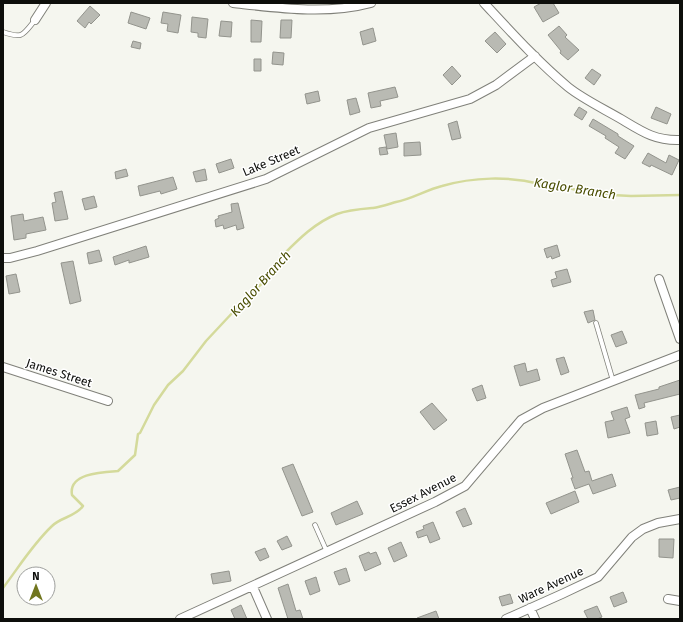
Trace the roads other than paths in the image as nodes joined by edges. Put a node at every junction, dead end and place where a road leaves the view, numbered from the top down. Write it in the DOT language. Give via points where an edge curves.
graph roads {
  1 [pos="46,3"];
  2 [pos="233,3"];
  3 [pos="371,3"];
  4 [pos="484,3"];
  5 [pos="34,20"];
  6 [pos="3,32"];
  7 [pos="535,56"];
  8 [pos="680,140"];
  9 [pos="3,258"];
  10 [pos="659,279"];
  11 [pos="596,323"];
  12 [pos="680,339"];
  13 [pos="680,355"];
  14 [pos="3,367"];
  15 [pos="613,381"];
  16 [pos="108,401"];
  17 [pos="680,519"];
  18 [pos="315,526"];
  19 [pos="327,552"];
  20 [pos="253,586"];
  21 [pos="668,599"];
  22 [pos="680,601"];
  23 [pos="530,608"];
  24 [pos="180,619"];
  25 [pos="267,619"];
  26 [pos="506,619"];
  27 [pos="535,619"];
  1 -- 5 [label="street"];
  2 -- 3 [label="street" via="308,9 344,9"];
  4 -- 7 [label="street"];
  5 -- 6 [label="lane" via="23,34 15,37"];
  7 -- 8 [label="street" via="569,88 612,114 657,138"];
  7 -- 9 [label="street, Lake Street" via="496,85 470,99 369,128 266,179 37,251"];
  10 -- 12 [label="street"];
  11 -- 15 [label="lane"];
  13 -- 15 [label="street, Essex Avenue"];
  14 -- 16 [label="street, James Street"];
  15 -- 19 [label="street, Essex Avenue" via="543,408 521,420 465,486"];
  17 -- 23 [label="street, Ware Avenue" via="643,529 632,537 598,576"];
  18 -- 19 [label="lane"];
  19 -- 20 [label="street, Essex Avenue"];
  20 -- 24 [label="street, Essex Avenue"];
  20 -- 25 [label="street"];
  21 -- 22 [label="street"];
  23 -- 26 [label="street, Ware Avenue"];
  23 -- 27 [label="street"];
}
